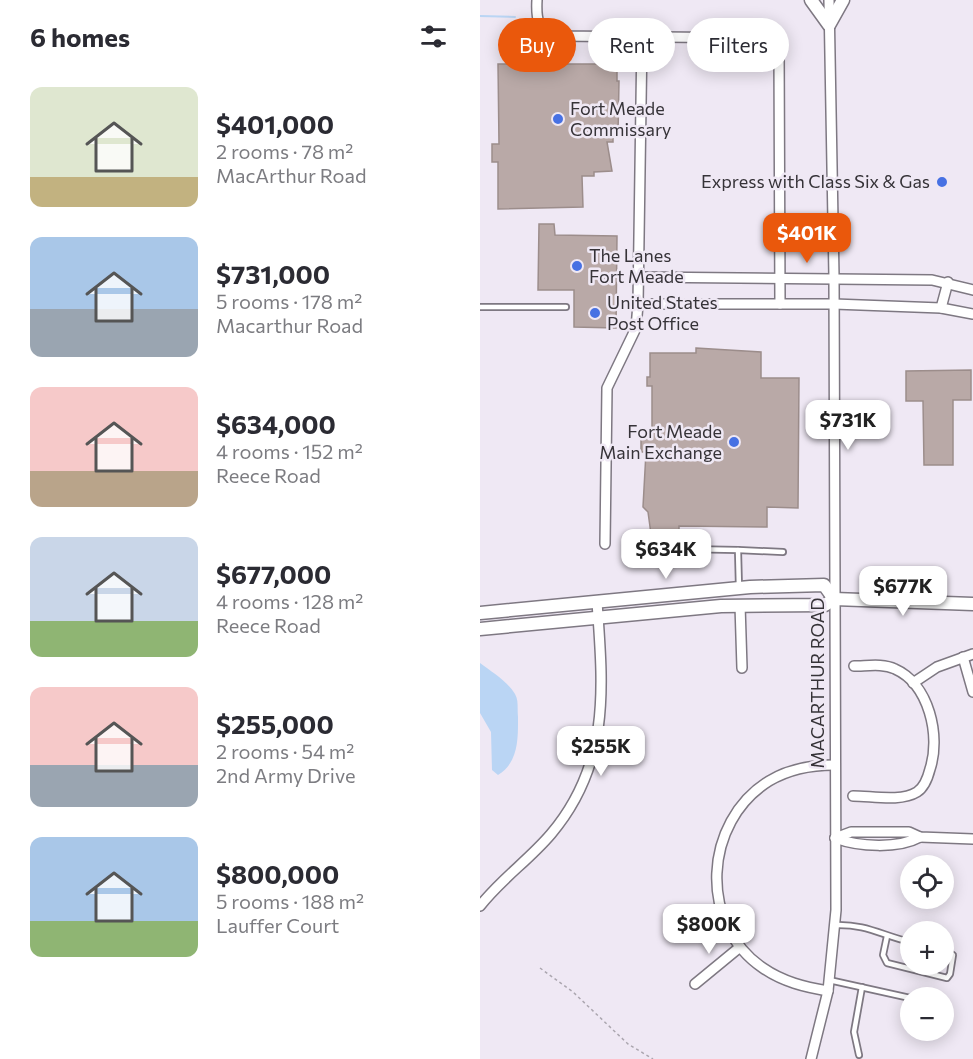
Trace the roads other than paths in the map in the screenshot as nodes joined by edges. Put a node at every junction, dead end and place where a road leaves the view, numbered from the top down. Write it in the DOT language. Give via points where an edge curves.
graph roads {
  1 [pos="537,0"];
  2 [pos="811,0"];
  3 [pos="829,0"];
  4 [pos="843,0"];
  5 [pos="829,25"];
  6 [pos="588,36"];
  7 [pos="675,37"];
  8 [pos="641,72"];
  9 [pos="638,277"];
  10 [pos="780,277"];
  11 [pos="834,277"];
  12 [pos="948,282"];
  13 [pos="973,290"];
  14 [pos="638,304"];
  15 [pos="780,304"];
  16 [pos="834,304"];
  17 [pos="480,307"];
  18 [pos="566,307"];
  19 [pos="941,308"];
  20 [pos="973,314"];
  21 [pos="605,544"];
  22 [pos="685,549"];
  23 [pos="738,550"];
  24 [pos="783,552"];
  25 [pos="739,588"];
  26 [pos="834,598"];
  27 [pos="597,602"];
  28 [pos="973,604"];
  29 [pos="740,606"];
  30 [pos="480,613"];
  31 [pos="598,618"];
  32 [pos="480,629"];
  33 [pos="973,654"];
  34 [pos="963,657"];
  35 [pos="854,666"];
  36 [pos="742,668"];
  37 [pos="913,683"];
  38 [pos="973,692"];
  39 [pos="834,765"];
  40 [pos="853,796"];
  41 [pos="973,831"];
  42 [pos="835,838"];
  43 [pos="973,839"];
  44 [pos="480,906"];
  45 [pos="835,925"];
  46 [pos="887,936"];
  47 [pos="900,939"];
  48 [pos="740,947"];
  49 [pos="900,966"];
  50 [pos="935,975"];
  51 [pos="949,975"];
  52 [pos="830,980"];
  53 [pos="695,984"];
  54 [pos="862,987"];
  55 [pos="828,991"];
  56 [pos="900,996"];
  57 [pos="859,1055"];
  58 [pos="811,1059"];
  1 -- 6 [label="street" via="539,27 546,34"];
  2 -- 5 [label="street"];
  3 -- 5 [label="street"];
  4 -- 5 [label="street"];
  5 -- 11 [label="street"];
  7 -- 10 [label="street" via="767,38 779,48"];
  8 -- 9 [label="street"];
  9 -- 10 [label="street"];
  9 -- 14 [label="street"];
  10 -- 11 [label="street"];
  10 -- 15 [label="street"];
  11 -- 12 [label="street"];
  11 -- 16 [label="street"];
  12 -- 13 [label="street"];
  12 -- 19 [label="street"];
  14 -- 15 [label="street"];
  14 -- 21 [label="street" via="636,328 607,388"];
  15 -- 16 [label="street"];
  16 -- 19 [label="street"];
  16 -- 26 [label="street, MACARTHUR ROAD"];
  17 -- 18 [label="lane"];
  19 -- 20 [label="street"];
  22 -- 23 [label="lane"];
  23 -- 24 [label="lane"];
  23 -- 25 [label="lane"];
  25 -- 26 [label="street" via="824,585"];
  25 -- 27 [label="street"];
  26 -- 28 [label="street"];
  26 -- 29 [label="street" via="825,605"];
  26 -- 39 [label="street, MACARTHUR ROAD"];
  27 -- 30 [label="street"];
  27 -- 31 [label="street"];
  29 -- 31 [label="street"];
  29 -- 36 [label="street"];
  31 -- 32 [label="street"];
  31 -- 44 [label="street" via="602,715 588,772 562,821"];
  33 -- 34 [label="street"];
  34 -- 37 [label="street" via="937,667"];
  34 -- 38 [label="street"];
  35 -- 37 [label="street" via="895,669"];
  37 -- 40 [label="street" via="931,715 936,735 927,780 910,795"];
  39 -- 42 [label="street, MACARTHUR ROAD"];
  39 -- 48 [label="street" via="803,767 770,781 747,800 729,824 717,862 717,891 725,921"];
  41 -- 43 [label="street"];
  42 -- 43 [label="street" via="851,844 909,843 920,837"];
  42 -- 45 [label="street, MACARTHUR ROAD"];
  45 -- 46 [label="lane" via="866,926"];
  45 -- 52 [label="street, MACARTHUR ROAD"];
  46 -- 47 [label="lane"];
  46 -- 49 [label="lane" via="883,960"];
  48 -- 53 [label="street"];
  48 -- 55 [label="street" via="772,974"];
  50 -- 51 [label="lane"];
  52 -- 54 [label="lane"];
  52 -- 55 [label="street, MACARTHUR ROAD"];
  54 -- 56 [label="lane"];
  54 -- 57 [label="lane" via="855,1032"];
  55 -- 58 [label="street, MACARTHUR ROAD"];
}
